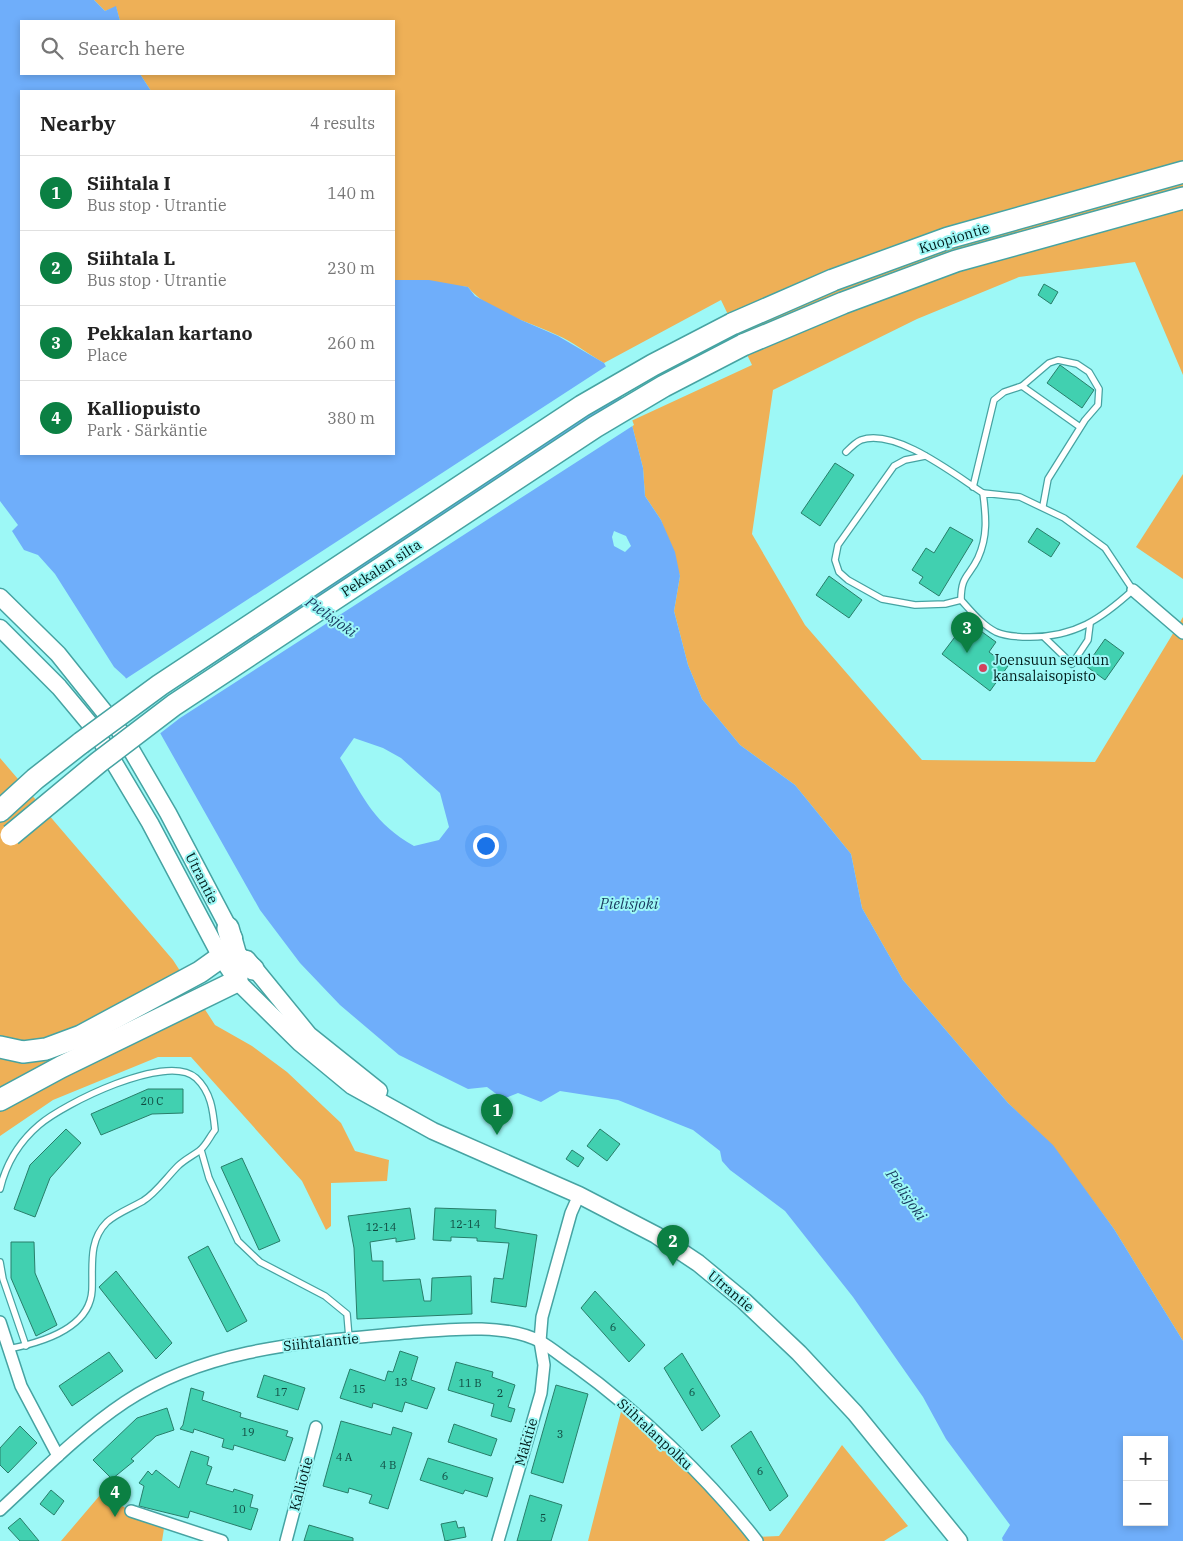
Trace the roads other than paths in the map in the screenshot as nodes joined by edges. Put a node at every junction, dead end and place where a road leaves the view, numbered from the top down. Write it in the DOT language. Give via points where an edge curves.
graph roads {
  1 [pos="1180,172"];
  2 [pos="1182,198"];
  3 [pos="732,324"];
  4 [pos="743,345"];
  5 [pos="1022,386"];
  6 [pos="1080,427"];
  7 [pos="846,452"];
  8 [pos="925,456"];
  9 [pos="974,487"];
  10 [pos="983,493"];
  11 [pos="1043,506"];
  12 [pos="1133,590"];
  13 [pos="0,597"];
  14 [pos="962,600"];
  15 [pos="1090,624"];
  16 [pos="0,628"];
  17 [pos="1183,633"];
  18 [pos="1044,637"];
  19 [pos="0,811"];
  20 [pos="5,840"];
  21 [pos="228,928"];
  22 [pos="229,956"];
  23 [pos="245,975"];
  24 [pos="0,1047"];
  25 [pos="0,1100"];
  26 [pos="201,1150"];
  27 [pos="0,1188"];
  28 [pos="579,1195"];
  29 [pos="0,1262"];
  30 [pos="0,1322"];
  31 [pos="348,1338"];
  32 [pos="540,1341"];
  33 [pos="26,1346"];
  34 [pos="8,1349"];
  35 [pos="316,1427"];
  36 [pos="58,1456"];
  37 [pos="0,1510"];
  38 [pos="131,1511"];
  39 [pos="222,1541"];
  40 [pos="286,1541"];
  41 [pos="498,1541"];
  42 [pos="757,1541"];
  43 [pos="959,1541"];
  1 -- 3 [label="highway, Kuopiontie" via="948,238 833,280"];
  2 -- 4 [label="highway, Kuopiontie" via="956,262 842,303"];
  3 -- 19 [label="highway, Pekkalan silta, bridge" via="582,406 168,680 50,767"];
  4 -- 20 [label="highway, Pekkalan silta, bridge" via="595,427 174,705 98,762"];
  5 -- 6 [label="lane"];
  5 -- 6 [label="lane" via="1049,363 1058,360 1077,364 1090,372 1100,396 1098,405"];
  5 -- 9 [label="lane" via="1004,392 994,400"];
  6 -- 11 [label="lane" via="1048,479"];
  7 -- 8 [label="lane" via="860,441 880,438"];
  8 -- 9 [label="lane"];
  8 -- 14 [label="lane" via="894,466 838,545 835,560 839,572 882,599 915,604 945,604"];
  9 -- 10 [label="lane"];
  10 -- 11 [label="lane" via="1020,497"];
  10 -- 14 [label="lane" via="987,528 978,558 961,587"];
  11 -- 12 [label="lane" via="1105,548"];
  12 -- 15 [label="lane"];
  12 -- 17 [label="street"];
  13 -- 21 [label="main road, Utrantie" via="58,654 122,734"];
  14 -- 18 [label="lane" via="996,632 1018,637"];
  15 -- 18 [label="lane"];
  15 -- 18 [label="lane" via="1088,640 1072,664"];
  16 -- 22 [label="main road, Utrantie" via="59,687 101,740"];
  21 -- 22 [label="highway"];
  21 -- 23 [label="main road, Utrantie"];
  22 -- 23 [label="highway"];
  22 -- 24 [label="highway" via="81,1036 46,1049 23,1052"];
  23 -- 25 [label="highway"];
  23 -- 28 [label="main road, Utrantie" via="300,1043 352,1086 433,1131"];
  26 -- 27 [label="lane" via="215,1130 212,1105 205,1090 194,1076 176,1070 162,1071 124,1081 61,1108 38,1126 14,1152"];
  26 -- 31 [label="lane" via="209,1178 238,1241 260,1262 325,1296 347,1314"];
  26 -- 33 [label="lane" via="180,1164 143,1201 130,1206 107,1223 95,1241 92,1292 83,1315 50,1337"];
  28 -- 32 [label="street" via="571,1212 542,1317"];
  28 -- 43 [label="main road, Utrantie" via="656,1235 698,1263 744,1301 855,1413"];
  29 -- 33 [label="lane"];
  30 -- 34 [label="street"];
  31 -- 32 [label="street, Siihtalantie" via="479,1329 511,1332"];
  31 -- 36 [label="street, Siihtalantie" via="264,1348 212,1362 159,1382 97,1422"];
  32 -- 41 [label="street, Mäkitie" via="544,1365 540,1393"];
  32 -- 42 [label="street, Siihtalanpolku" via="623,1404 708,1484"];
  33 -- 34 [label="lane"];
  34 -- 36 [label="street" via="25,1393"];
  35 -- 40 [label="street, Kalliotie"];
  36 -- 37 [label="street, Siihtalantie"];
  38 -- 39 [label="street"];
}
